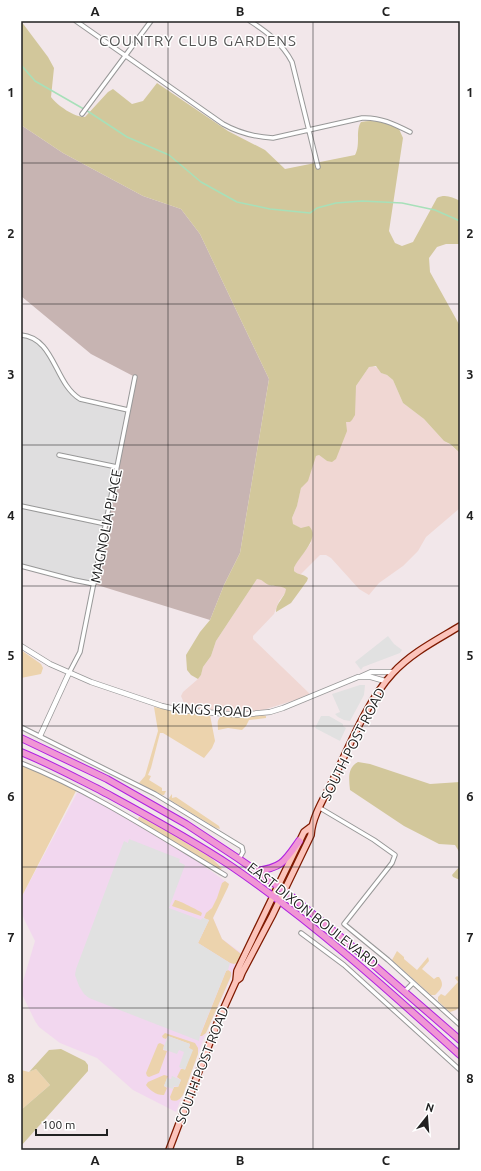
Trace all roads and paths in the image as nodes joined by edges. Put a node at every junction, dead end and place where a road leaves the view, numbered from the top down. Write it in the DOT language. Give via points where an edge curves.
graph roads {
  1 [pos="76,21"];
  2 [pos="151,21"];
  3 [pos="250,21"];
  4 [pos="126,56"];
  5 [pos="82,114"];
  6 [pos="308,130"];
  7 [pos="410,132"];
  8 [pos="318,167"];
  9 [pos="21,335"];
  10 [pos="135,377"];
  11 [pos="128,410"];
  12 [pos="59,455"];
  13 [pos="117,467"];
  14 [pos="21,506"];
  15 [pos="106,524"];
  16 [pos="21,566"];
  17 [pos="94,584"];
  18 [pos="459,627"];
  19 [pos="21,646"];
  20 [pos="393,672"];
  21 [pos="69,673"];
  22 [pos="358,678"];
  23 [pos="385,682"];
  24 [pos="21,727"];
  25 [pos="40,736"];
  26 [pos="21,738"];
  27 [pos="21,752"];
  28 [pos="21,763"];
  29 [pos="168,802"];
  30 [pos="320,808"];
  31 [pos="138,810"];
  32 [pos="163,811"];
  33 [pos="133,820"];
  34 [pos="312,826"];
  35 [pos="299,841"];
  36 [pos="239,858"];
  37 [pos="256,871"];
  38 [pos="224,875"];
  39 [pos="278,886"];
  40 [pos="284,891"];
  41 [pos="273,896"];
  42 [pos="279,902"];
  43 [pos="301,933"];
  44 [pos="350,957"];
  45 [pos="344,966"];
  46 [pos="236,980"];
  47 [pos="414,983"];
  48 [pos="404,992"];
  49 [pos="460,1025"];
  50 [pos="460,1040"];
  51 [pos="460,1055"];
  52 [pos="460,1070"];
  53 [pos="169,1150"];
  1 -- 4 [label="street"];
  2 -- 4 [label="street"];
  3 -- 6 [label="street" via="278,42 288,55 294,68"];
  4 -- 5 [label="street"];
  4 -- 6 [label="street" via="223,124 242,133 273,138"];
  6 -- 7 [label="street" via="370,118 387,121"];
  6 -- 8 [label="street"];
  9 -- 11 [label="street" via="42,344 67,388 74,395 80,399"];
  10 -- 11 [label="street, MAGNOLIA PLACE"];
  11 -- 13 [label="street, MAGNOLIA PLACE"];
  12 -- 13 [label="street"];
  13 -- 15 [label="street, MAGNOLIA PLACE"];
  14 -- 15 [label="street"];
  15 -- 17 [label="street, MAGNOLIA PLACE"];
  16 -- 17 [label="street"];
  17 -- 21 [label="street, MAGNOLIA PLACE" via="80,652"];
  18 -- 20 [label="main road, SOUTH POST ROAD" via="419,651"];
  19 -- 21 [label="street, KINGS ROAD"];
  20 -- 22 [label="street" via="371,672"];
  20 -- 23 [label="main road, SOUTH POST ROAD"];
  21 -- 22 [label="street, KINGS ROAD" via="162,706 179,710 240,714 270,712"];
  21 -- 25 [label="street"];
  22 -- 23 [label="street, KINGS ROAD" via="371,677"];
  23 -- 30 [label="main road, SOUTH POST ROAD" via="359,727"];
  24 -- 25 [label="street, EAST DIXON BOULEVARD"];
  25 -- 29 [label="street, EAST DIXON BOULEVARD" via="122,776"];
  26 -- 32 [label="highway, EAST DIXON BOULEVARD" via="107,779"];
  27 -- 31 [label="highway, EAST DIXON BOULEVARD"];
  28 -- 33 [label="street, EAST DIXON BOULEVARD" via="75,788"];
  29 -- 32 [label="street"];
  29 -- 36 [label="street, EAST DIXON BOULEVARD" via="242,847 243,852"];
  30 -- 34 [label="main road, SOUTH POST ROAD"];
  30 -- 47 [label="street, EAST DIXON BOULEVARD" via="395,855 392,863 344,924"];
  31 -- 33 [label="street"];
  31 -- 41 [label="highway, EAST DIXON BOULEVARD" via="231,866"];
  32 -- 36 [label="highway, EAST DIXON BOULEVARD"];
  33 -- 38 [label="street, EAST DIXON BOULEVARD"];
  34 -- 35 [label="main road, SOUTH POST ROAD" via="304,832"];
  34 -- 40 [label="main road, SOUTH POST ROAD" via="311,835"];
  35 -- 37 [label="highway" via="281,865"];
  35 -- 39 [label="main road, SOUTH POST ROAD"];
  36 -- 37 [label="highway, EAST DIXON BOULEVARD"];
  37 -- 39 [label="highway, EAST DIXON BOULEVARD"];
  39 -- 40 [label="highway, EAST DIXON BOULEVARD"];
  39 -- 41 [label="main road, SOUTH POST ROAD"];
  40 -- 42 [label="main road, SOUTH POST ROAD"];
  40 -- 48 [label="highway, EAST DIXON BOULEVARD"];
  41 -- 42 [label="highway, EAST DIXON BOULEVARD"];
  41 -- 46 [label="main road, SOUTH POST ROAD" via="237,971"];
  42 -- 44 [label="highway, EAST DIXON BOULEVARD"];
  42 -- 46 [label="main road, SOUTH POST ROAD" via="240,978"];
  43 -- 45 [label="street, EAST DIXON BOULEVARD"];
  44 -- 45 [label="street"];
  44 -- 51 [label="highway, EAST DIXON BOULEVARD"];
  45 -- 52 [label="street, EAST DIXON BOULEVARD"];
  46 -- 53 [label="main road, SOUTH POST ROAD"];
  47 -- 48 [label="street"];
  47 -- 49 [label="street, EAST DIXON BOULEVARD"];
  48 -- 50 [label="highway, EAST DIXON BOULEVARD"];
}
